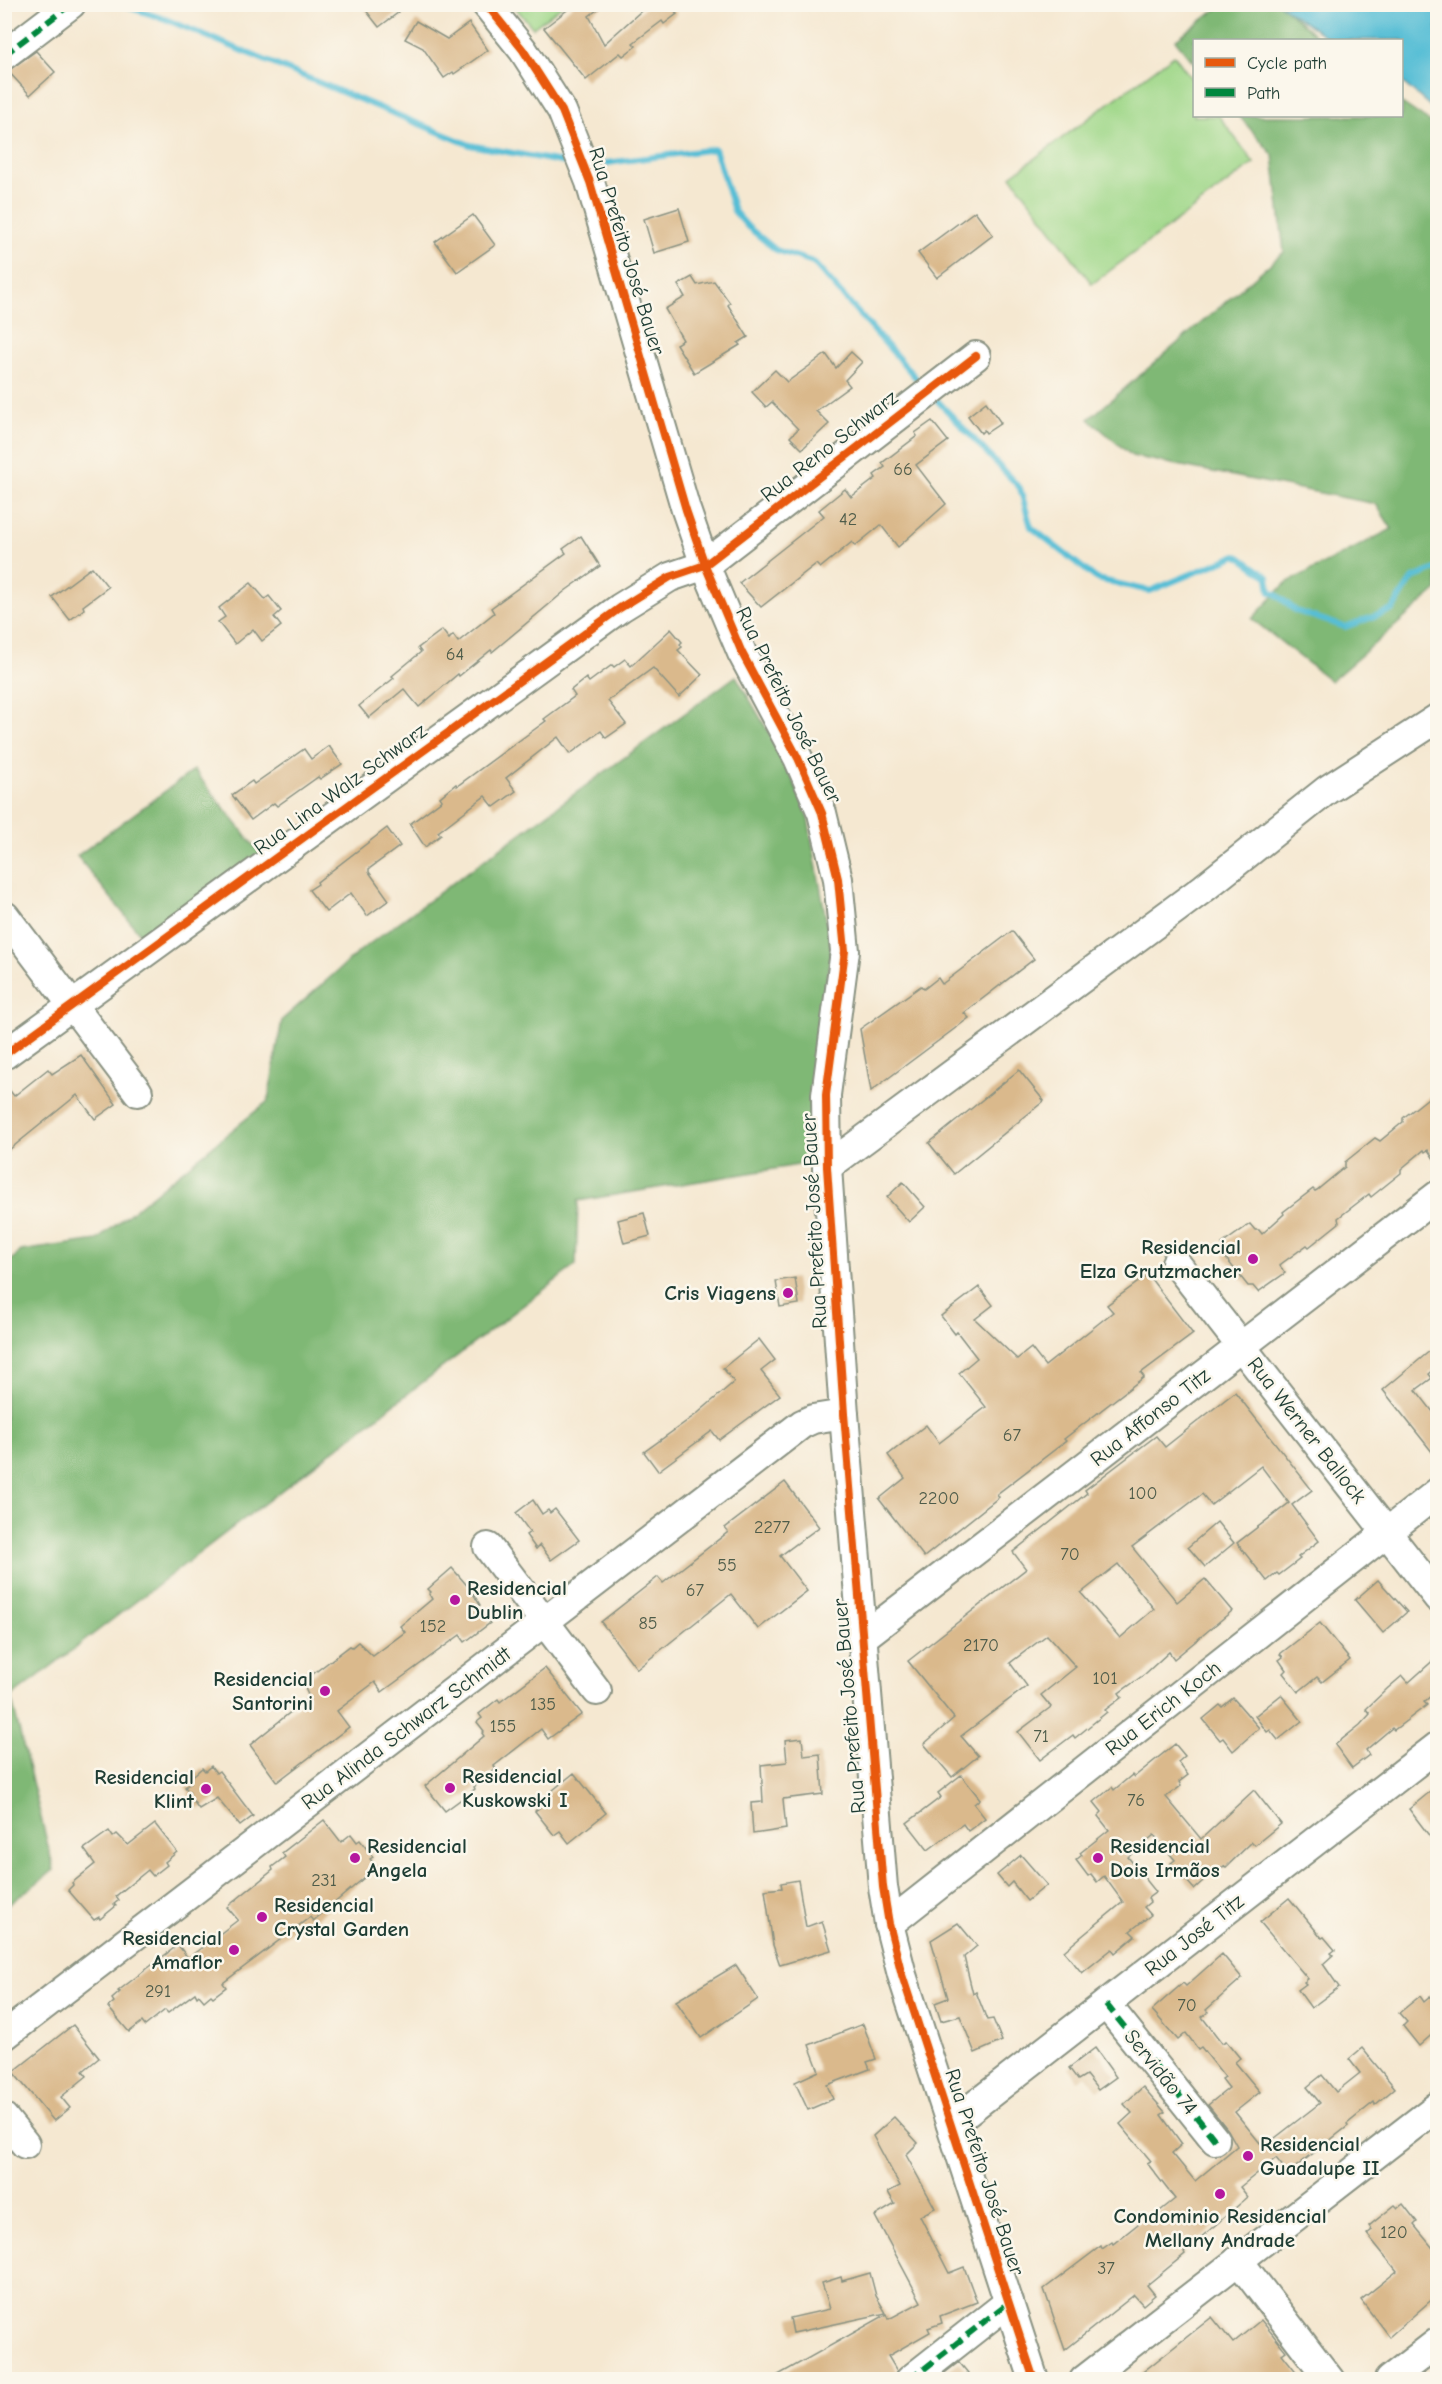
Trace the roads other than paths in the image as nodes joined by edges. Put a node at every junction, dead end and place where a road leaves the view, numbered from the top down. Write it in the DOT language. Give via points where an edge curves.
graph roads {
  1 [pos="70,4"];
  2 [pos="486,4"];
  3 [pos="4,55"];
  4 [pos="976,356"];
  5 [pos="705,566"];
  6 [pos="1437,718"];
  7 [pos="5,916"];
  8 [pos="73,1005"];
  9 [pos="4,1055"];
  10 [pos="138,1092"];
  11 [pos="827,1167"];
  12 [pos="1437,1195"];
  13 [pos="1176,1263"];
  14 [pos="1241,1346"];
  15 [pos="844,1414"];
  16 [pos="1437,1492"];
  17 [pos="1386,1533"];
  18 [pos="488,1547"];
  19 [pos="1437,1598"];
  20 [pos="545,1622"];
  21 [pos="862,1638"];
  22 [pos="597,1691"];
  23 [pos="1437,1746"];
  24 [pos="889,1924"];
  25 [pos="1106,2004"];
  26 [pos="4,2036"];
  27 [pos="1437,2106"];
  28 [pos="4,2118"];
  29 [pos="951,2124"];
  30 [pos="1215,2140"];
  31 [pos="25,2144"];
  32 [pos="1238,2260"];
  33 [pos="1009,2302"];
  34 [pos="1437,2342"];
  35 [pos="910,2379"];
  36 [pos="1034,2379"];
  37 [pos="1084,2379"];
  38 [pos="1330,2379"];
  39 [pos="1389,2379"];
  1 -- 3 [label="street"];
  2 -- 5 [label="street, Rua Prefeito José Bauer" via="523,50 562,111 582,159"];
  4 -- 5 [label="street, Rua Reno Schwarz"];
  5 -- 8 [label="street, Rua Lina Walz Schwarz" via="670,577 620,608"];
  5 -- 11 [label="street, Rua Prefeito José Bauer" via="742,653 798,758 822,813 838,879 845,951 826,1095"];
  6 -- 11 [label="street" via="1327,790 1204,888"];
  7 -- 8 [label="street"];
  8 -- 9 [label="street, Rua Lina Walz Schwarz"];
  8 -- 10 [label="street"];
  11 -- 15 [label="street, Rua Prefeito José Bauer"];
  12 -- 14 [label="street, Rua Affonso Titz"];
  13 -- 14 [label="street, Rua Werner Ballock"];
  14 -- 17 [label="street, Rua Werner Ballock"];
  14 -- 21 [label="street, Rua Affonso Titz"];
  15 -- 20 [label="street, Rua Alinda Schwarz Schmidt" via="802,1424"];
  15 -- 21 [label="street, Rua Prefeito José Bauer"];
  16 -- 17 [label="street, Rua Erich Koch"];
  17 -- 19 [label="street, Rua Werner Ballock"];
  17 -- 24 [label="street, Rua Erich Koch"];
  18 -- 20 [label="street"];
  20 -- 22 [label="street"];
  20 -- 26 [label="street, Rua Alinda Schwarz Schmidt"];
  21 -- 24 [label="street, Rua Prefeito José Bauer" via="878,1844"];
  23 -- 25 [label="street, Rua José Titz"];
  24 -- 29 [label="street, Rua Prefeito José Bauer"];
  25 -- 29 [label="street, Rua José Titz"];
  25 -- 30 [label="street, Servidão 74"];
  27 -- 32 [label="street"];
  28 -- 31 [label="street"];
  29 -- 33 [label="street, Rua Prefeito José Bauer"];
  32 -- 37 [label="street"];
  32 -- 38 [label="street"];
  33 -- 35 [label="street"];
  33 -- 36 [label="street, Rua Prefeito José Bauer"];
  34 -- 39 [label="street"];
}
